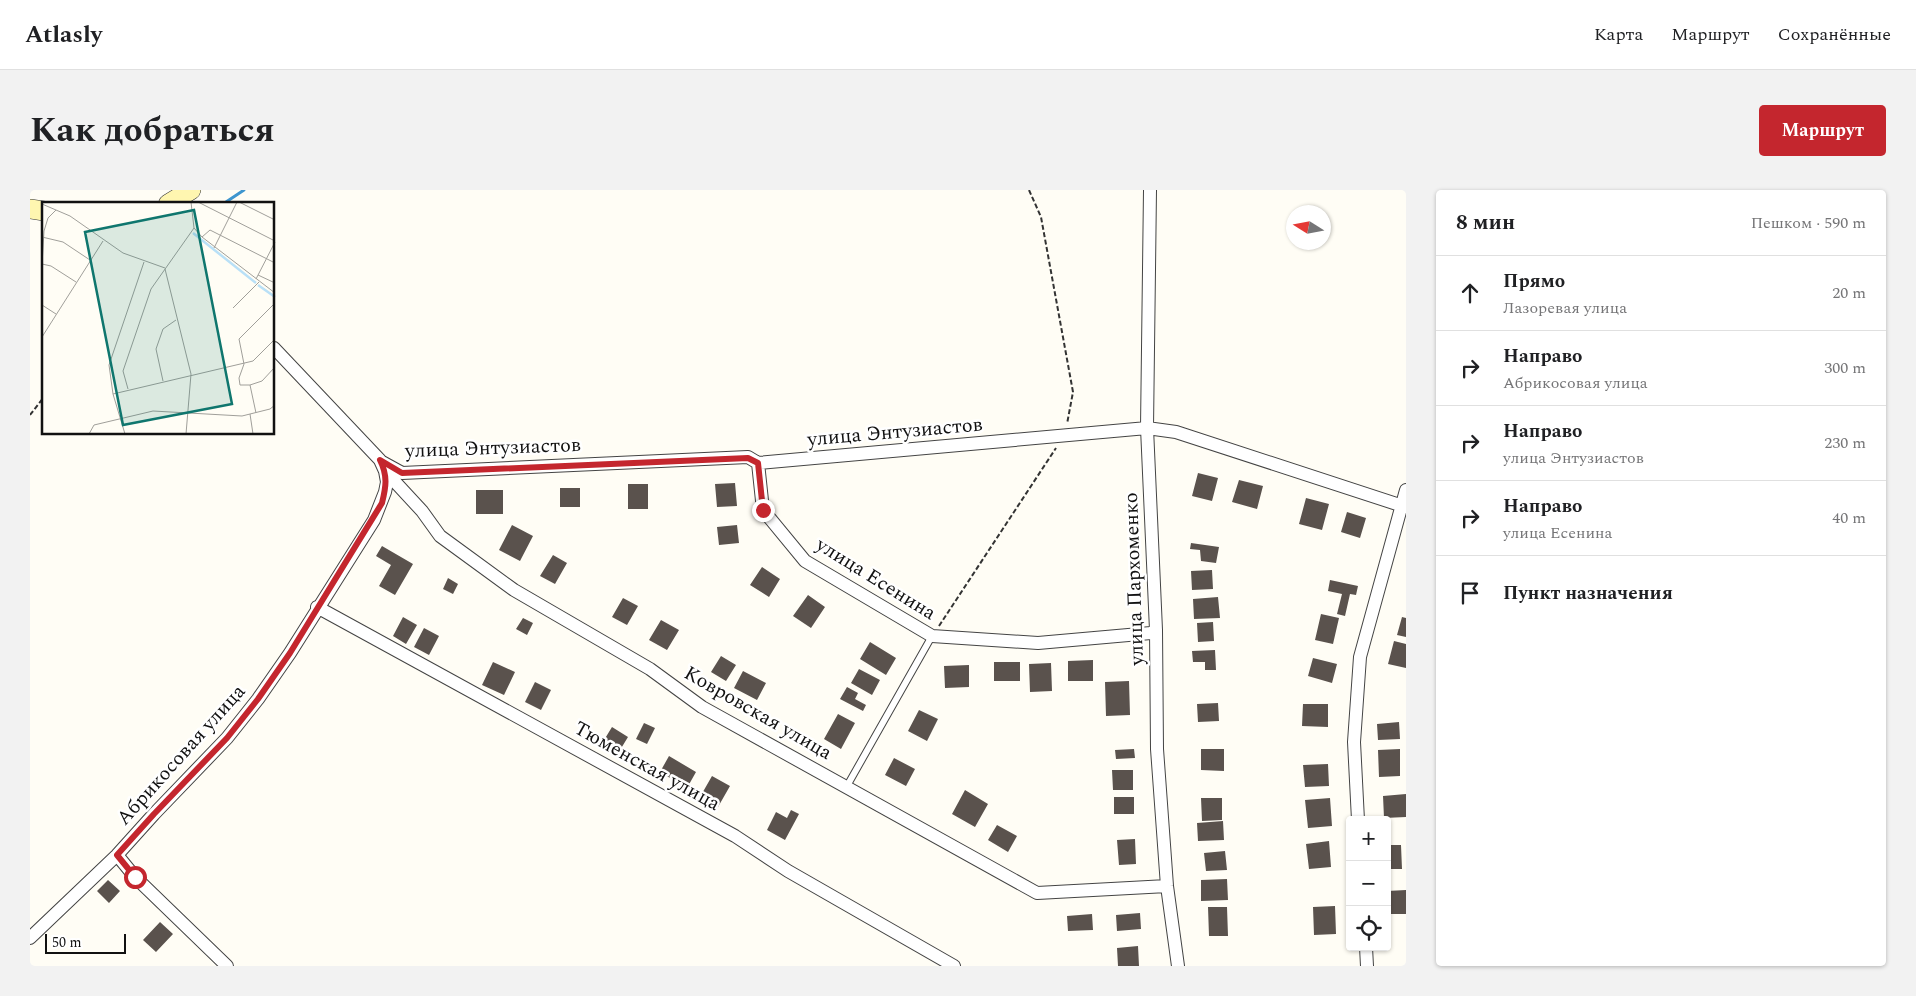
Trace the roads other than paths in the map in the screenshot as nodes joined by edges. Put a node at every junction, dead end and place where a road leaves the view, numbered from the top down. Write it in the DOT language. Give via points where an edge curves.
graph roads {
  1 [pos="191,190"];
  2 [pos="1150,190"];
  3 [pos="171,202"];
  4 [pos="275,349"];
  5 [pos="1147,428"];
  6 [pos="758,463"];
  7 [pos="382,466"];
  8 [pos="1406,490"];
  9 [pos="1404,506"];
  10 [pos="317,607"];
  11 [pos="1156,630"];
  12 [pos="932,636"];
  13 [pos="847,786"];
  14 [pos="1358,816"];
  15 [pos="117,855"];
  16 [pos="1167,886"];
  17 [pos="30,938"];
  18 [pos="1366,951"];
  19 [pos="227,966"];
  20 [pos="954,966"];
  21 [pos="1178,966"];
  22 [pos="1367,966"];
  1 -- 3 [label="main road"];
  2 -- 5 [label="street, улица Пархоменко"];
  4 -- 7 [label="street, Ковровская улица"];
  5 -- 6 [label="street, улица Энтузиастов"];
  5 -- 9 [label="street, улица Энтузиастов" via="1176,432"];
  5 -- 11 [label="street, улица Пархоменко"];
  6 -- 7 [label="street, улица Энтузиастов" via="738,458 402,473"];
  6 -- 12 [label="street, улица Есенина" via="763,510 805,561"];
  7 -- 10 [label="street, Абрикосовая улица" via="387,482 382,503"];
  7 -- 13 [label="street, Ковровская улица" via="440,536 514,590 650,669 702,707"];
  8 -- 9 [label="street"];
  9 -- 14 [label="street" via="1360,657 1354,742"];
  10 -- 15 [label="street, Абрикосовая улица" via="290,653 227,738"];
  10 -- 20 [label="street, Тюменская улица" via="735,836 788,871"];
  11 -- 12 [label="street, улица Есенина" via="1151,634 1038,643"];
  11 -- 16 [label="street, улица Пархоменко" via="1157,749"];
  12 -- 13 [label="lane"];
  13 -- 16 [label="street, Ковровская улица" via="1037,893"];
  15 -- 17 [label="street, Абрикосовая улица"];
  15 -- 19 [label="street" via="135,877"];
  16 -- 21 [label="street, улица Пархоменко"];
  18 -- 22 [label="street"];
}
